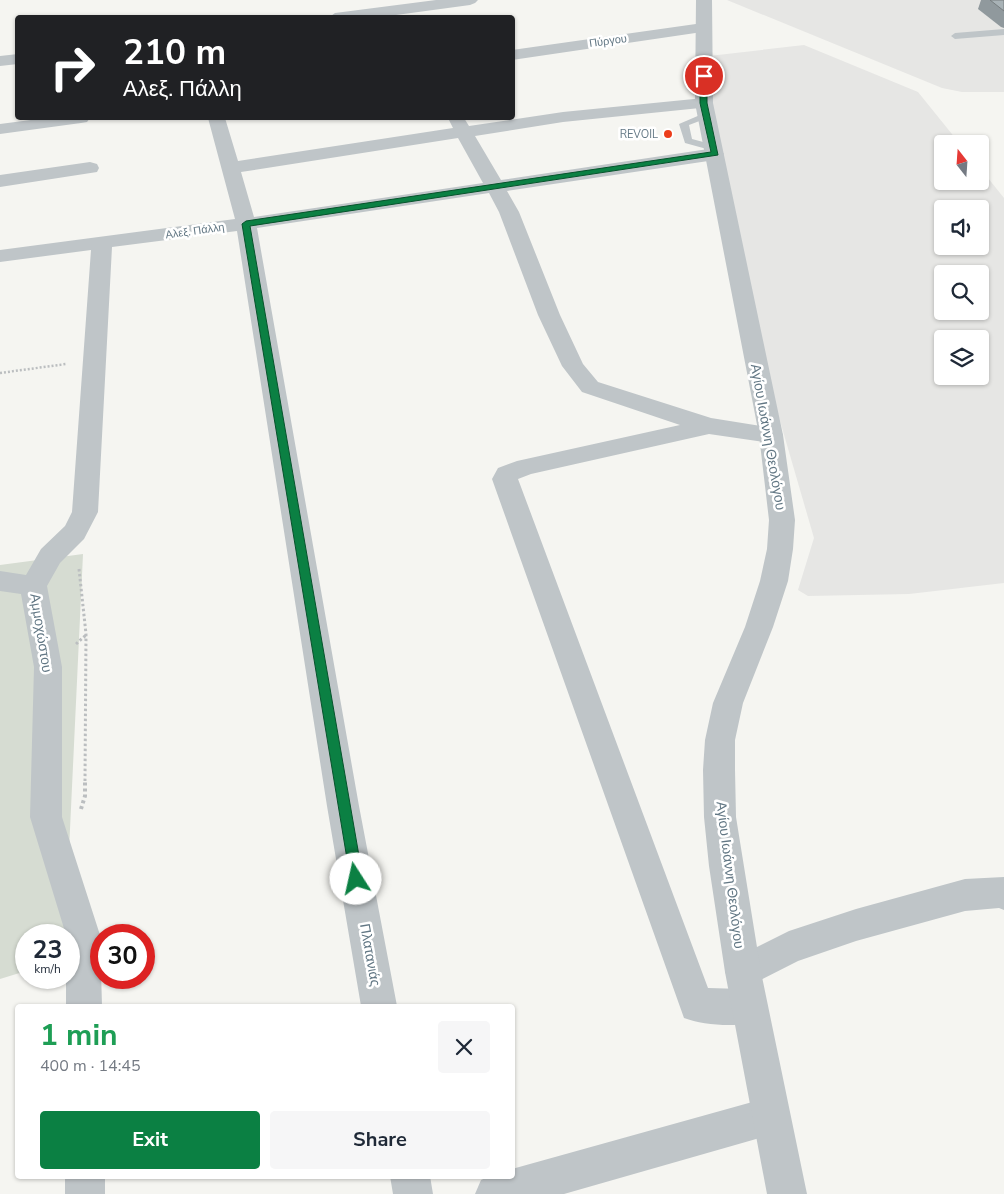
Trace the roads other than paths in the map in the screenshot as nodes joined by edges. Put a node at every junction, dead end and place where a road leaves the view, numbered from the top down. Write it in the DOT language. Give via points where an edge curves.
graph roads {
  1 [pos="470,0"];
  2 [pos="704,0"];
  3 [pos="358,15"];
  4 [pos="703,28"];
  5 [pos="1004,32"];
  6 [pos="954,36"];
  7 [pos="515,55"];
  8 [pos="15,59"];
  9 [pos="0,61"];
  10 [pos="705,109"];
  11 [pos="65,120"];
  12 [pos="217,120"];
  13 [pos="460,124"];
  14 [pos="0,129"];
  15 [pos="715,151"];
  16 [pos="90,168"];
  17 [pos="230,168"];
  18 [pos="0,181"];
  19 [pos="495,186"];
  20 [pos="246,224"];
  21 [pos="102,243"];
  22 [pos="0,256"];
  23 [pos="709,426"];
  24 [pos="771,435"];
  25 [pos="0,581"];
  26 [pos="33,586"];
  27 [pos="1004,894"];
  28 [pos="743,972"];
  29 [pos="84,1004"];
  30 [pos="379,1004"];
  31 [pos="750,1007"];
  32 [pos="770,1116"];
  33 [pos="85,1179"];
  34 [pos="410,1179"];
  35 [pos="85,1194"];
  36 [pos="413,1194"];
  37 [pos="494,1194"];
  38 [pos="786,1194"];
  1 -- 3 [label="street"];
  2 -- 4 [label="street, Αγίου Ιωάννη Θεολόγου"];
  4 -- 7 [label="street, Πύργου"];
  4 -- 10 [label="street, Αγίου Ιωάννη Θεολόγου"];
  5 -- 6 [label="lane"];
  8 -- 9 [label="street"];
  10 -- 13 [label="street"];
  10 -- 15 [label="street, Αγίου Ιωάννη Θεολόγου"];
  11 -- 14 [label="street"];
  12 -- 17 [label="street, Πλατανιάς"];
  13 -- 17 [label="street"];
  13 -- 19 [label="street"];
  15 -- 19 [label="street, Αλεξ. Πάλλη"];
  15 -- 24 [label="street, Αγίου Ιωάννη Θεολόγου"];
  16 -- 18 [label="street"];
  17 -- 20 [label="street, Πλατανιάς"];
  19 -- 20 [label="street, Αλεξ. Πάλλη"];
  19 -- 23 [label="street" via="509,212 549,315 573,366 590,387"];
  20 -- 21 [label="street, Αλεξ. Πάλλη"];
  20 -- 30 [label="street, Πλατανιάς"];
  21 -- 22 [label="street, Αλεξ. Πάλλη"];
  21 -- 26 [label="street, Αμμοχώστου" via="85,512 75,532 50,556"];
  23 -- 24 [label="street"];
  23 -- 31 [label="street" via="526,467 507,474 505,479 697,1005"];
  24 -- 28 [label="street, Αγίου Ιωάννη Θεολόγου" via="782,520 780,549 774,581 728,703 720,740 720,817"];
  25 -- 26 [label="street"];
  26 -- 29 [label="street, Αμμοχώστου" via="48,667 46,817 83,935"];
  27 -- 28 [label="street" via="966,895 856,925 789,948"];
  28 -- 31 [label="street, Αγίου Ιωάννη Θεολόγου"];
  31 -- 32 [label="street, Αγίου Ιωάννη Θεολόγου"];
  32 -- 37 [label="street"];
  32 -- 38 [label="street, Αγίου Ιωάννη Θεολόγου"];
  33 -- 35 [label="street"];
  34 -- 36 [label="street"];
}
